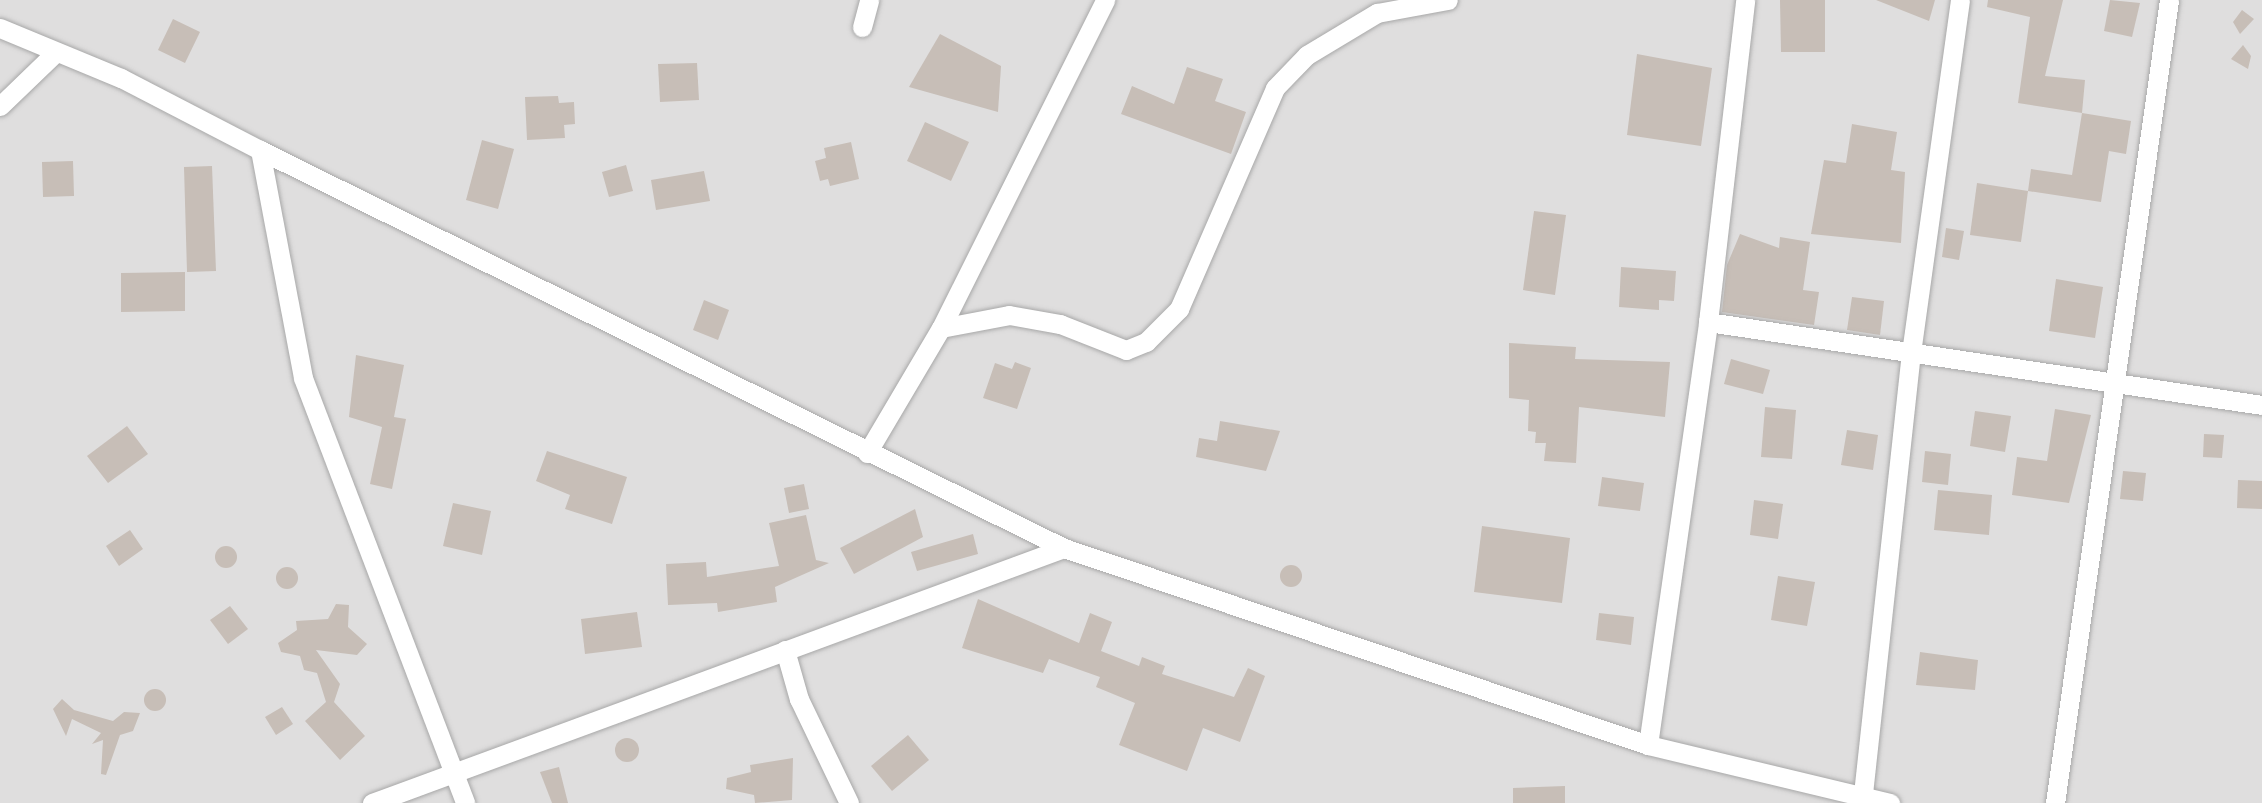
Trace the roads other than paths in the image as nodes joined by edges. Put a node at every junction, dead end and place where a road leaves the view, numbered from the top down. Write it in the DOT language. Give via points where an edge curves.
graph roads {
  1 [pos="869,0"];
  2 [pos="1105,0"];
  3 [pos="1448,0"];
  4 [pos="1745,0"];
  5 [pos="1960,0"];
  6 [pos="2169,0"];
  7 [pos="1376,6"];
  8 [pos="862,27"];
  9 [pos="0,28"];
  10 [pos="53,55"];
  11 [pos="0,106"];
  12 [pos="260,150"];
  13 [pos="1708,322"];
  14 [pos="941,328"];
  15 [pos="1911,353"];
  16 [pos="2113,386"];
  17 [pos="2262,405"];
  18 [pos="867,453"];
  19 [pos="1064,548"];
  20 [pos="785,650"];
  21 [pos="1648,745"];
  22 [pos="454,771"];
  23 [pos="1862,801"];
  24 [pos="372,803"];
  25 [pos="465,803"];
  26 [pos="849,803"];
  27 [pos="1890,803"];
  28 [pos="2055,803"];
  1 -- 8 [label="street"];
  2 -- 14 [label="street"];
  3 -- 7 [label="street"];
  4 -- 13 [label="street"];
  5 -- 15 [label="street"];
  6 -- 16 [label="street"];
  7 -- 14 [label="street" via="1307,55 1275,88 1179,309 1146,342 1126,350 1060,324 1009,315"];
  9 -- 10 [label="street"];
  10 -- 11 [label="street"];
  10 -- 12 [label="street" via="121,78"];
  12 -- 18 [label="street"];
  12 -- 22 [label="street" via="303,378"];
  13 -- 15 [label="street"];
  13 -- 21 [label="street"];
  14 -- 18 [label="street"];
  15 -- 16 [label="street"];
  15 -- 23 [label="street"];
  16 -- 17 [label="street"];
  16 -- 28 [label="street"];
  18 -- 19 [label="street"];
  19 -- 20 [label="street"];
  19 -- 21 [label="street"];
  20 -- 22 [label="street"];
  20 -- 26 [label="street" via="799,699"];
  21 -- 23 [label="street"];
  22 -- 24 [label="street"];
  22 -- 25 [label="street"];
  23 -- 27 [label="street"];
}
